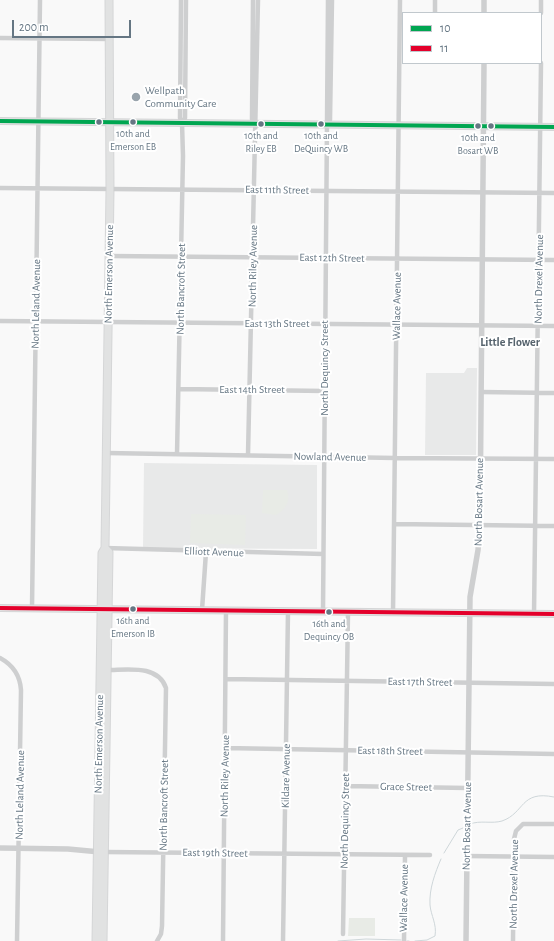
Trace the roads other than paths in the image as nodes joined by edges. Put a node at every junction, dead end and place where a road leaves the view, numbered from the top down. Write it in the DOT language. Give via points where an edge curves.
graph roads {
  1 [pos="40,0"];
  2 [pos="109,0"];
  3 [pos="182,0"];
  4 [pos="186,0"];
  5 [pos="253,0"];
  6 [pos="258,0"];
  7 [pos="328,0"];
  8 [pos="332,0"];
  9 [pos="400,0"];
  10 [pos="435,0"];
  11 [pos="484,0"];
  12 [pos="541,0"];
  13 [pos="435,12"];
  14 [pos="484,12"];
  15 [pos="541,12"];
  16 [pos="0,38"];
  17 [pos="40,38"];
  18 [pos="108,39"];
  19 [pos="183,40"];
  20 [pos="255,40"];
  21 [pos="329,41"];
  22 [pos="401,54"];
  23 [pos="484,64"];
  24 [pos="541,64"];
  25 [pos="0,121"];
  26 [pos="39,122"];
  27 [pos="109,122"];
  28 [pos="182,123"];
  29 [pos="254,124"];
  30 [pos="327,124"];
  31 [pos="399,125"];
  32 [pos="484,126"];
  33 [pos="540,127"];
  34 [pos="554,127"];
  35 [pos="0,188"];
  36 [pos="38,188"];
  37 [pos="110,189"];
  38 [pos="182,190"];
  39 [pos="254,190"];
  40 [pos="326,191"];
  41 [pos="398,192"];
  42 [pos="483,193"];
  43 [pos="540,193"];
  44 [pos="554,193"];
  45 [pos="109,256"];
  46 [pos="181,256"];
  47 [pos="253,257"];
  48 [pos="325,257"];
  49 [pos="397,258"];
  50 [pos="483,259"];
  51 [pos="539,260"];
  52 [pos="554,260"];
  53 [pos="0,321"];
  54 [pos="36,321"];
  55 [pos="108,322"];
  56 [pos="180,323"];
  57 [pos="252,324"];
  58 [pos="325,324"];
  59 [pos="397,325"];
  60 [pos="482,326"];
  61 [pos="538,326"];
  62 [pos="554,326"];
  63 [pos="179,389"];
  64 [pos="251,390"];
  65 [pos="325,391"];
  66 [pos="481,392"];
  67 [pos="537,392"];
  68 [pos="554,393"];
  69 [pos="107,453"];
  70 [pos="177,454"];
  71 [pos="248,455"];
  72 [pos="325,456"];
  73 [pos="395,458"];
  74 [pos="480,459"];
  75 [pos="536,459"];
  76 [pos="554,459"];
  77 [pos="394,524"];
  78 [pos="480,525"];
  79 [pos="536,526"];
  80 [pos="554,526"];
  81 [pos="106,548"];
  82 [pos="206,552"];
  83 [pos="323,554"];
  84 [pos="0,608"];
  85 [pos="32,608"];
  86 [pos="105,609"];
  87 [pos="202,610"];
  88 [pos="226,610"];
  89 [pos="288,611"];
  90 [pos="323,612"];
  91 [pos="348,612"];
  92 [pos="393,613"];
  93 [pos="470,614"];
  94 [pos="534,614"];
  95 [pos="554,614"];
  96 [pos="0,658"];
  97 [pos="107,670"];
  98 [pos="226,679"];
  99 [pos="287,680"];
  100 [pos="347,681"];
  101 [pos="469,683"];
  102 [pos="554,684"];
  103 [pos="225,748"];
  104 [pos="286,748"];
  105 [pos="346,750"];
  106 [pos="468,752"];
  107 [pos="554,754"];
  108 [pos="345,786"];
  109 [pos="467,788"];
  110 [pos="554,824"];
  111 [pos="0,848"];
  112 [pos="19,848"];
  113 [pos="101,852"];
  114 [pos="164,852"];
  115 [pos="224,853"];
  116 [pos="284,854"];
  117 [pos="344,855"];
  118 [pos="405,855"];
  119 [pos="430,855"];
  120 [pos="466,856"];
  121 [pos="514,856"];
  122 [pos="554,857"];
  123 [pos="343,934"];
  124 [pos="17,941"];
  125 [pos="96,941"];
  126 [pos="103,941"];
  127 [pos="157,941"];
  128 [pos="223,941"];
  129 [pos="283,941"];
  130 [pos="404,941"];
  131 [pos="466,941"];
  132 [pos="513,941"];
  1 -- 17 [label="street, North Leland Avenue"];
  2 -- 18 [label="main road, North Emerson Avenue"];
  3 -- 19 [label="street, North Bancroft Street"];
  4 -- 19 [label="street, North Bancroft Street"];
  5 -- 20 [label="street, North Riley Avenue"];
  6 -- 20 [label="street, North Riley Avenue"];
  7 -- 21 [label="street, North Dequincy Street"];
  8 -- 21 [label="street, North Dequincy Street"];
  9 -- 22 [label="street, Wallace Avenue"];
  10 -- 13 [label="street"];
  11 -- 14 [label="street"];
  12 -- 15 [label="street"];
  16 -- 17 [label="street"];
  17 -- 18 [label="street"];
  17 -- 26 [label="street, North Leland Avenue"];
  18 -- 27 [label="main road, North Emerson Avenue"];
  19 -- 28 [label="street, North Bancroft Street" via="185,118"];
  20 -- 29 [label="street, North Riley Avenue" via="257,120"];
  21 -- 30 [label="street, North Dequincy Street" via="330,120"];
  22 -- 31 [label="street, Wallace Avenue"];
  23 -- 32 [label="street, North Bosart Avenue"];
  24 -- 33 [label="street, North Drexel Avenue"];
  25 -- 26 [label="main road"];
  26 -- 27 [label="main road"];
  26 -- 36 [label="street, North Leland Avenue"];
  27 -- 28 [label="main road"];
  27 -- 37 [label="main road, North Emerson Avenue"];
  28 -- 29 [label="main road"];
  28 -- 38 [label="street, North Bancroft Street"];
  29 -- 30 [label="main road"];
  29 -- 39 [label="street, North Riley Avenue"];
  30 -- 31 [label="main road"];
  30 -- 40 [label="street, North Dequincy Street"];
  31 -- 32 [label="main road"];
  31 -- 41 [label="street, Wallace Avenue"];
  32 -- 33 [label="main road"];
  32 -- 42 [label="street, North Bosart Avenue"];
  33 -- 34 [label="main road"];
  33 -- 43 [label="street, North Drexel Avenue"];
  35 -- 36 [label="street, East 11th Street"];
  36 -- 37 [label="street, East 11th Street"];
  36 -- 54 [label="street, North Leland Avenue"];
  37 -- 38 [label="street, East 11th Street"];
  37 -- 45 [label="main road, North Emerson Avenue"];
  38 -- 39 [label="street, East 11th Street"];
  38 -- 46 [label="street, North Bancroft Street"];
  39 -- 40 [label="street, East 11th Street"];
  39 -- 47 [label="street, North Riley Avenue"];
  40 -- 41 [label="street, East 11th Street"];
  40 -- 48 [label="street, North Dequincy Street"];
  41 -- 42 [label="street, East 11th Street"];
  41 -- 49 [label="street, Wallace Avenue"];
  42 -- 43 [label="street, East 11th Street"];
  42 -- 50 [label="street, North Bosart Avenue"];
  43 -- 44 [label="street, East 11th Street"];
  43 -- 51 [label="street, North Drexel Avenue"];
  45 -- 46 [label="street, East 12th Street"];
  45 -- 55 [label="main road, North Emerson Avenue"];
  46 -- 47 [label="street, East 12th Street"];
  46 -- 56 [label="street, North Bancroft Street"];
  47 -- 48 [label="street, East 12th Street"];
  47 -- 57 [label="street, North Riley Avenue"];
  48 -- 49 [label="street, East 12th Street"];
  48 -- 58 [label="street, North Dequincy Street"];
  49 -- 50 [label="street, East 12th Street"];
  49 -- 59 [label="street, Wallace Avenue"];
  50 -- 51 [label="street, East 12th Street"];
  50 -- 60 [label="street, North Bosart Avenue"];
  51 -- 52 [label="street, East 12th Street"];
  51 -- 61 [label="street, North Drexel Avenue"];
  53 -- 54 [label="street, East 13th Street"];
  54 -- 55 [label="street, East 13th Street"];
  54 -- 85 [label="street, North Leland Avenue"];
  55 -- 56 [label="street, East 13th Street"];
  55 -- 69 [label="main road, North Emerson Avenue"];
  56 -- 57 [label="street, East 13th Street"];
  56 -- 63 [label="street, North Bancroft Street"];
  57 -- 58 [label="street, East 13th Street"];
  57 -- 64 [label="street, North Riley Avenue"];
  58 -- 59 [label="street, East 13th Street"];
  58 -- 65 [label="street, North Dequincy Street"];
  59 -- 60 [label="street, East 13th Street"];
  59 -- 73 [label="street, Wallace Avenue"];
  60 -- 61 [label="street, East 13th Street"];
  60 -- 66 [label="street, North Bosart Avenue"];
  61 -- 62 [label="street, East 13th Street"];
  61 -- 67 [label="street, North Drexel Avenue"];
  63 -- 64 [label="street, East 14th Street"];
  63 -- 70 [label="street, North Bancroft Street"];
  64 -- 65 [label="street, East 14th Street"];
  64 -- 71 [label="street, North Riley Avenue"];
  65 -- 72 [label="street, North Dequincy Street"];
  66 -- 67 [label="street"];
  66 -- 74 [label="street, North Bosart Avenue"];
  67 -- 68 [label="street"];
  67 -- 75 [label="street, North Drexel Avenue"];
  69 -- 70 [label="street, Nowland Avenue"];
  69 -- 81 [label="main road, North Emerson Avenue"];
  70 -- 71 [label="street, Nowland Avenue"];
  71 -- 72 [label="street, Nowland Avenue"];
  72 -- 73 [label="street, Nowland Avenue"];
  72 -- 83 [label="street, North Dequincy Street"];
  73 -- 74 [label="street, Nowland Avenue"];
  73 -- 77 [label="street, Wallace Avenue"];
  74 -- 75 [label="street, Nowland Avenue"];
  74 -- 78 [label="street, North Bosart Avenue"];
  75 -- 76 [label="street, Nowland Avenue"];
  75 -- 79 [label="street, North Drexel Avenue"];
  77 -- 78 [label="street"];
  77 -- 92 [label="street, Wallace Avenue"];
  78 -- 79 [label="street"];
  78 -- 93 [label="street, North Bosart Avenue" via="471,586"];
  79 -- 80 [label="street"];
  79 -- 94 [label="street, North Drexel Avenue"];
  81 -- 82 [label="street, Elliott Avenue"];
  81 -- 86 [label="main road, North Emerson Avenue" via="102,553"];
  82 -- 83 [label="street, Elliott Avenue"];
  82 -- 87 [label="street"];
  83 -- 90 [label="street, North Dequincy Street"];
  84 -- 85 [label="main road"];
  85 -- 86 [label="main road"];
  86 -- 87 [label="main road"];
  86 -- 97 [label="main road, North Emerson Avenue"];
  86 -- 113 [label="main road, North Emerson Avenue"];
  87 -- 88 [label="main road"];
  88 -- 89 [label="main road"];
  88 -- 98 [label="street, North Riley Avenue"];
  89 -- 90 [label="main road"];
  89 -- 99 [label="street, Kildare Avenue"];
  90 -- 91 [label="main road"];
  91 -- 92 [label="main road"];
  91 -- 100 [label="street, North Dequincy Street"];
  92 -- 93 [label="main road"];
  93 -- 94 [label="main road"];
  93 -- 101 [label="street, North Bosart Avenue"];
  94 -- 95 [label="main road"];
  96 -- 112 [label="street, North Leland Avenue" via="14,669 21,686"];
  97 -- 113 [label="main road, North Emerson Avenue"];
  97 -- 114 [label="street, North Bancroft Street" via="153,672 162,679 166,690"];
  98 -- 99 [label="street, East 17th Street"];
  98 -- 103 [label="street, North Riley Avenue"];
  99 -- 100 [label="street, East 17th Street"];
  99 -- 104 [label="street, Kildare Avenue"];
  100 -- 101 [label="street, East 17th Street"];
  100 -- 105 [label="street, North Dequincy Street"];
  101 -- 102 [label="street, East 17th Street"];
  101 -- 106 [label="street, North Bosart Avenue"];
  103 -- 104 [label="street, East 18th Street"];
  103 -- 115 [label="street, North Riley Avenue"];
  104 -- 105 [label="street, East 18th Street"];
  104 -- 116 [label="street, Kildare Avenue"];
  105 -- 106 [label="street, East 18th Street"];
  105 -- 108 [label="street, North Dequincy Street"];
  106 -- 107 [label="street, East 18th Street"];
  106 -- 109 [label="street, North Bosart Avenue"];
  108 -- 109 [label="street, Grace Street"];
  108 -- 117 [label="street, North Dequincy Street"];
  109 -- 120 [label="street, North Bosart Avenue"];
  110 -- 121 [label="street, North Drexel Avenue" via="523,824 518,827 514,835"];
  111 -- 112 [label="street, East 19th Street"];
  112 -- 113 [label="street, East 19th Street"];
  112 -- 124 [label="street, North Leland Avenue"];
  113 -- 114 [label="street, East 19th Street"];
  113 -- 125 [label="main road, North Emerson Avenue"];
  113 -- 126 [label="main road, North Emerson Avenue"];
  114 -- 115 [label="street, East 19th Street"];
  114 -- 127 [label="street, North Bancroft Street" via="162,928"];
  115 -- 116 [label="street, East 19th Street"];
  115 -- 128 [label="street, North Riley Avenue"];
  116 -- 117 [label="street, East 19th Street"];
  116 -- 129 [label="street, Kildare Avenue"];
  117 -- 118 [label="street, East 19th Street"];
  117 -- 123 [label="street, North Dequincy Street"];
  118 -- 119 [label="street, East 19th Street"];
  118 -- 130 [label="street, Wallace Avenue"];
  120 -- 121 [label="street"];
  120 -- 131 [label="street, North Bosart Avenue"];
  121 -- 122 [label="street"];
  121 -- 132 [label="street, North Drexel Avenue"];
}
